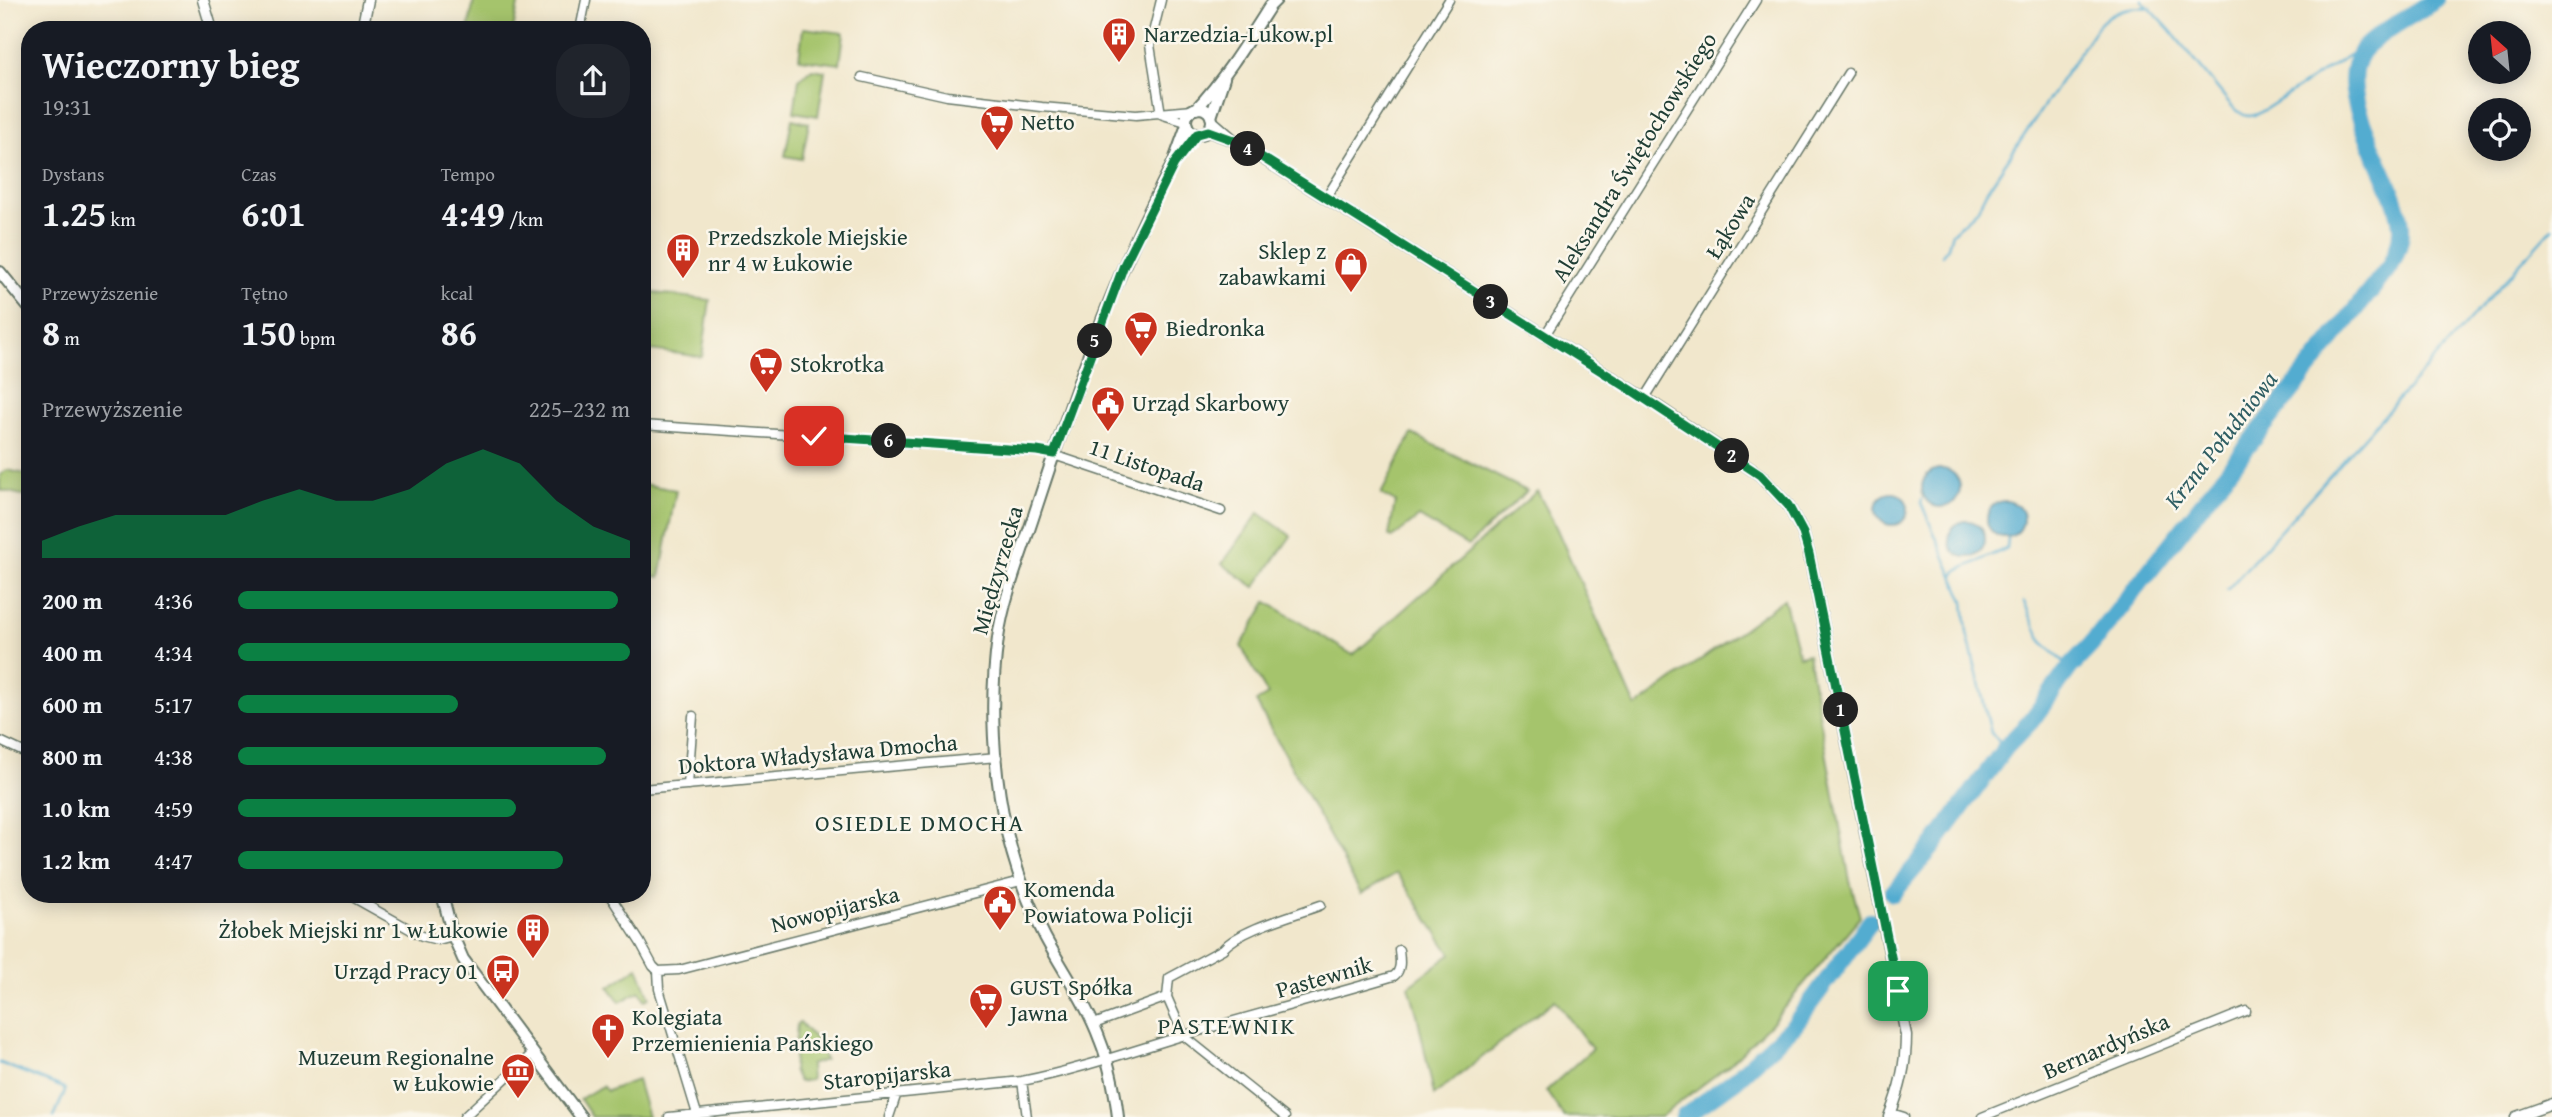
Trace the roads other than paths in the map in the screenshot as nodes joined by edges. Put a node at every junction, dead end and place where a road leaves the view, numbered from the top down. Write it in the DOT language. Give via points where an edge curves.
graph roads {
  1 [pos="203,0"];
  2 [pos="368,0"];
  3 [pos="586,0"];
  4 [pos="1161,0"];
  5 [pos="1449,0"];
  6 [pos="1756,0"];
  7 [pos="1274,1"];
  8 [pos="209,21"];
  9 [pos="364,21"];
  10 [pos="582,21"];
  11 [pos="1848,73"];
  12 [pos="1225,75"];
  13 [pos="862,76"];
  14 [pos="1195,109"];
  15 [pos="1161,114"];
  16 [pos="1186,124"];
  17 [pos="1207,126"];
  18 [pos="1174,164"];
  19 [pos="1326,198"];
  20 [pos="0,272"];
  21 [pos="21,298"];
  22 [pos="1545,335"];
  23 [pos="1645,398"];
  24 [pos="651,426"];
  25 [pos="1054,454"];
  26 [pos="1221,511"];
  27 [pos="693,716"];
  28 [pos="0,741"];
  29 [pos="21,751"];
  30 [pos="997,757"];
  31 [pos="688,785"];
  32 [pos="651,788"];
  33 [pos="1021,881"];
  34 [pos="363,903"];
  35 [pos="444,903"];
  36 [pos="614,903"];
  37 [pos="1321,905"];
  38 [pos="453,936"];
  39 [pos="1399,950"];
  40 [pos="658,971"];
  41 [pos="1167,998"];
  42 [pos="2246,1011"];
  43 [pos="1094,1024"];
  44 [pos="1184,1035"];
  45 [pos="533,1053"];
  46 [pos="1107,1061"];
  47 [pos="1022,1081"];
  48 [pos="898,1093"];
  49 [pos="2552,1104"];
  50 [pos="788,1105"];
  51 [pos="697,1114"];
  52 [pos="1890,1115"];
  53 [pos="1281,1116"];
  54 [pos="464,1117"];
  55 [pos="581,1117"];
  56 [pos="669,1117"];
  57 [pos="788,1117"];
  58 [pos="889,1117"];
  59 [pos="1027,1117"];
  60 [pos="1118,1117"];
  61 [pos="1905,1117"];
  62 [pos="1982,1117"];
  63 [pos="2516,1117"];
  1 -- 8 [label="street"];
  2 -- 9 [label="street"];
  3 -- 10 [label="street"];
  4 -- 15 [label="street" via="1150,46"];
  5 -- 19 [label="street"];
  6 -- 22 [label="street, Aleksandra Świętochowskiego"];
  7 -- 12 [label="main road, Międzyrzecka"];
  11 -- 23 [label="street, Łąkowa"];
  12 -- 14 [label="main road, Międzyrzecka"];
  12 -- 17 [label="main road, Międzyrzecka"];
  13 -- 15 [label="street" via="947,96"];
  14 -- 15 [label="street"];
  14 -- 16 [label="main road"];
  14 -- 17 [label="main road" via="1203,109"];
  15 -- 16 [label="street"];
  16 -- 17 [label="main road" via="1191,131"];
  16 -- 18 [label="main road, Międzyrzecka"];
  17 -- 18 [label="main road, Międzyrzecka"];
  17 -- 19 [label="street"];
  18 -- 25 [label="main road, Międzyrzecka" via="1124,265"];
  19 -- 22 [label="street"];
  20 -- 21 [label="main road"];
  22 -- 23 [label="street"];
  23 -- 52 [label="street" via="1760,475 1788,505 1803,533 1906,1035 1902,1085"];
  24 -- 25 [label="street, 11 Listopada"];
  25 -- 26 [label="street, 11 Listopada"];
  25 -- 30 [label="main road, Międzyrzecka" via="1001,621 995,683"];
  27 -- 31 [label="street"];
  28 -- 29 [label="street"];
  30 -- 31 [label="street, Doktora Władysława Dmocha"];
  30 -- 33 [label="main road, Międzyrzecka" via="1003,814"];
  31 -- 32 [label="street, Doktora Władysława Dmocha"];
  33 -- 40 [label="street, Nowopijarska" via="679,970"];
  33 -- 43 [label="main road, Międzyrzecka" via="1045,936"];
  34 -- 38 [label="street" via="422,936 438,940"];
  35 -- 38 [label="main road"];
  36 -- 40 [label="street"];
  37 -- 41 [label="street" via="1230,941 1169,978"];
  38 -- 45 [label="main road" via="463,960"];
  39 -- 44 [label="street, Pastewnik" via="1400,964 1394,976"];
  40 -- 51 [label="street" via="659,989"];
  41 -- 43 [label="street"];
  41 -- 44 [label="street"];
  42 -- 62 [label="street, Bernardyńska"];
  43 -- 46 [label="main road, Międzyrzecka"];
  44 -- 46 [label="street, Pastewnik"];
  44 -- 53 [label="street"];
  45 -- 54 [label="street"];
  45 -- 55 [label="main road"];
  46 -- 47 [label="street, Staropijarska"];
  46 -- 60 [label="main road, Międzyrzecka"];
  47 -- 48 [label="street, Staropijarska"];
  47 -- 59 [label="street"];
  48 -- 50 [label="street, Staropijarska"];
  48 -- 58 [label="street"];
  49 -- 63 [label="street"];
  50 -- 51 [label="street, Staropijarska"];
  50 -- 57 [label="street"];
  51 -- 56 [label="street, Staropijarska"];
  52 -- 61 [label="street"];
}
